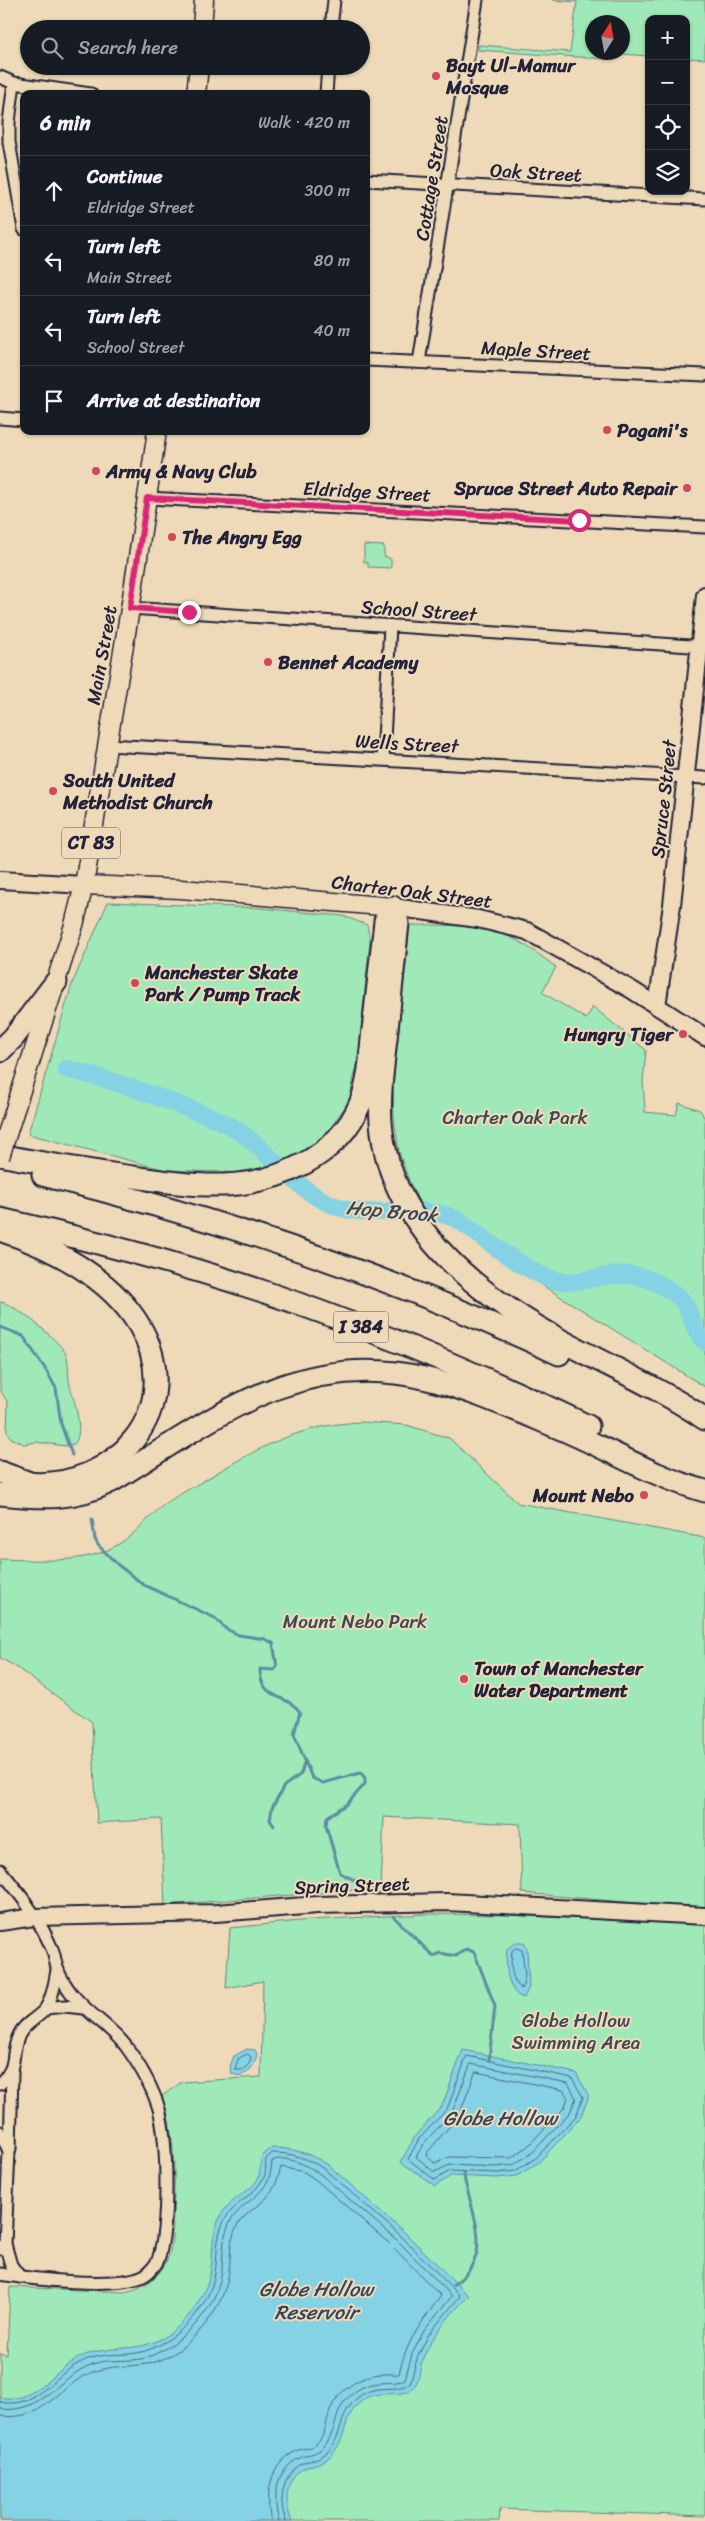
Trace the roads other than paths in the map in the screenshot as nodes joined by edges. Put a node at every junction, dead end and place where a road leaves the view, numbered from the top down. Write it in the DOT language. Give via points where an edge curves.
graph roads {
  1 [pos="204,0"];
  2 [pos="334,0"];
  3 [pos="477,0"];
  4 [pos="203,20"];
  5 [pos="333,20"];
  6 [pos="198,75"];
  7 [pos="327,75"];
  8 [pos="0,77"];
  9 [pos="14,83"];
  10 [pos="62,90"];
  11 [pos="196,90"];
  12 [pos="326,90"];
  13 [pos="370,180"];
  14 [pos="448,185"];
  15 [pos="705,199"];
  16 [pos="20,206"];
  17 [pos="370,360"];
  18 [pos="419,362"];
  19 [pos="705,375"];
  20 [pos="0,418"];
  21 [pos="20,420"];
  22 [pos="156,435"];
  23 [pos="147,498"];
  24 [pos="705,527"];
  25 [pos="705,595"];
  26 [pos="130,608"];
  27 [pos="390,626"];
  28 [pos="702,647"];
  29 [pos="107,744"];
  30 [pos="384,759"];
  31 [pos="686,776"];
  32 [pos="705,778"];
  33 [pos="0,880"];
  34 [pos="84,885"];
  35 [pos="393,907"];
  36 [pos="56,982"];
  37 [pos="657,1006"];
  38 [pos="705,1037"];
  39 [pos="0,1051"];
  40 [pos="0,1156"];
  41 [pos="0,1165"];
  42 [pos="0,1219"];
  43 [pos="0,1230"];
  44 [pos="705,1419"];
  45 [pos="705,1425"];
  46 [pos="0,1472"];
  47 [pos="0,1480"];
  48 [pos="30,1483"];
  49 [pos="705,1484"];
  50 [pos="705,1491"];
  51 [pos="0,1494"];
  52 [pos="0,1870"];
  53 [pos="705,1916"];
  54 [pos="34,1917"];
  55 [pos="0,1922"];
  56 [pos="57,1970"];
  57 [pos="46,2008"];
  58 [pos="83,2008"];
  59 [pos="12,2072"];
  60 [pos="0,2084"];
  61 [pos="0,2132"];
  62 [pos="9,2151"];
  63 [pos="2,2247"];
  64 [pos="0,2274"];
  65 [pos="20,2277"];
  1 -- 4 [label="main road"];
  2 -- 5 [label="street"];
  3 -- 14 [label="street, Cottage Street"];
  6 -- 11 [label="main road"];
  7 -- 12 [label="street"];
  8 -- 9 [label="street"];
  9 -- 10 [label="street"];
  9 -- 16 [label="street" via="9,142"];
  13 -- 14 [label="street, Oak Street"];
  14 -- 15 [label="street, Oak Street"];
  14 -- 18 [label="street, Cottage Street"];
  17 -- 18 [label="street, Maple Street"];
  18 -- 19 [label="street, Maple Street"];
  20 -- 21 [label="street"];
  22 -- 23 [label="main road, Main Street / CT 83"];
  23 -- 24 [label="street, Eldridge Street"];
  23 -- 26 [label="main road, Main Street / CT 83"];
  25 -- 28 [label="street, Spruce Street"];
  26 -- 27 [label="street, School Street"];
  26 -- 29 [label="main road, Main Street / CT 83"];
  27 -- 28 [label="street, School Street"];
  27 -- 30 [label="street"];
  28 -- 31 [label="street, Spruce Street"];
  29 -- 30 [label="street, Wells Street"];
  29 -- 34 [label="main road, Main Street / CT 83"];
  30 -- 31 [label="street, Wells Street"];
  31 -- 32 [label="street, Wells Street"];
  31 -- 37 [label="street, Spruce Street"];
  33 -- 34 [label="street"];
  34 -- 35 [label="main road, Charter Oak Street"];
  34 -- 36 [label="main road, CT 83"];
  35 -- 37 [label="street, Charter Oak Street" via="478,919 527,931"];
  35 -- 40 [label="highway" via="384,921 364,1094 346,1128 329,1147 307,1163 271,1177 234,1184 197,1184"];
  35 -- 44 [label="highway" via="398,923 380,1110 386,1154 399,1192 420,1226 460,1270 509,1310"];
  36 -- 39 [label="highway"];
  36 -- 40 [label="main road, CT 83, bridge"];
  37 -- 38 [label="street, Charter Oak Street"];
  41 -- 45 [label="highway, I 384" via="203,1219 368,1275 520,1336"];
  42 -- 49 [label="highway, I 384" via="176,1264 332,1316 514,1392"];
  43 -- 48 [label="highway" via="62,1257 104,1286 139,1325 152,1364 153,1389 149,1411 138,1434 121,1454 100,1470 81,1478 58,1483"];
  46 -- 48 [label="highway"];
  47 -- 48 [label="highway"];
  50 -- 51 [label="highway" via="451,1385 414,1376 363,1372 316,1376 264,1392 94,1490 57,1498"];
  52 -- 54 [label="street"];
  53 -- 54 [label="street, Spring Street" via="447,1902 317,1905 216,1913"];
  54 -- 55 [label="street, Spring Street"];
  54 -- 56 [label="street" via="52,1949"];
  56 -- 57 [label="street"];
  56 -- 58 [label="street"];
  57 -- 58 [label="street"];
  57 -- 59 [label="street" via="26,2025 19,2036"];
  58 -- 65 [label="street" via="127,2048 159,2109 164,2144 163,2240 157,2262 144,2276 122,2282"];
  59 -- 60 [label="street"];
  59 -- 62 [label="street"];
  61 -- 62 [label="street"];
  62 -- 63 [label="street"];
  63 -- 65 [label="street"];
  64 -- 65 [label="street"];
}
